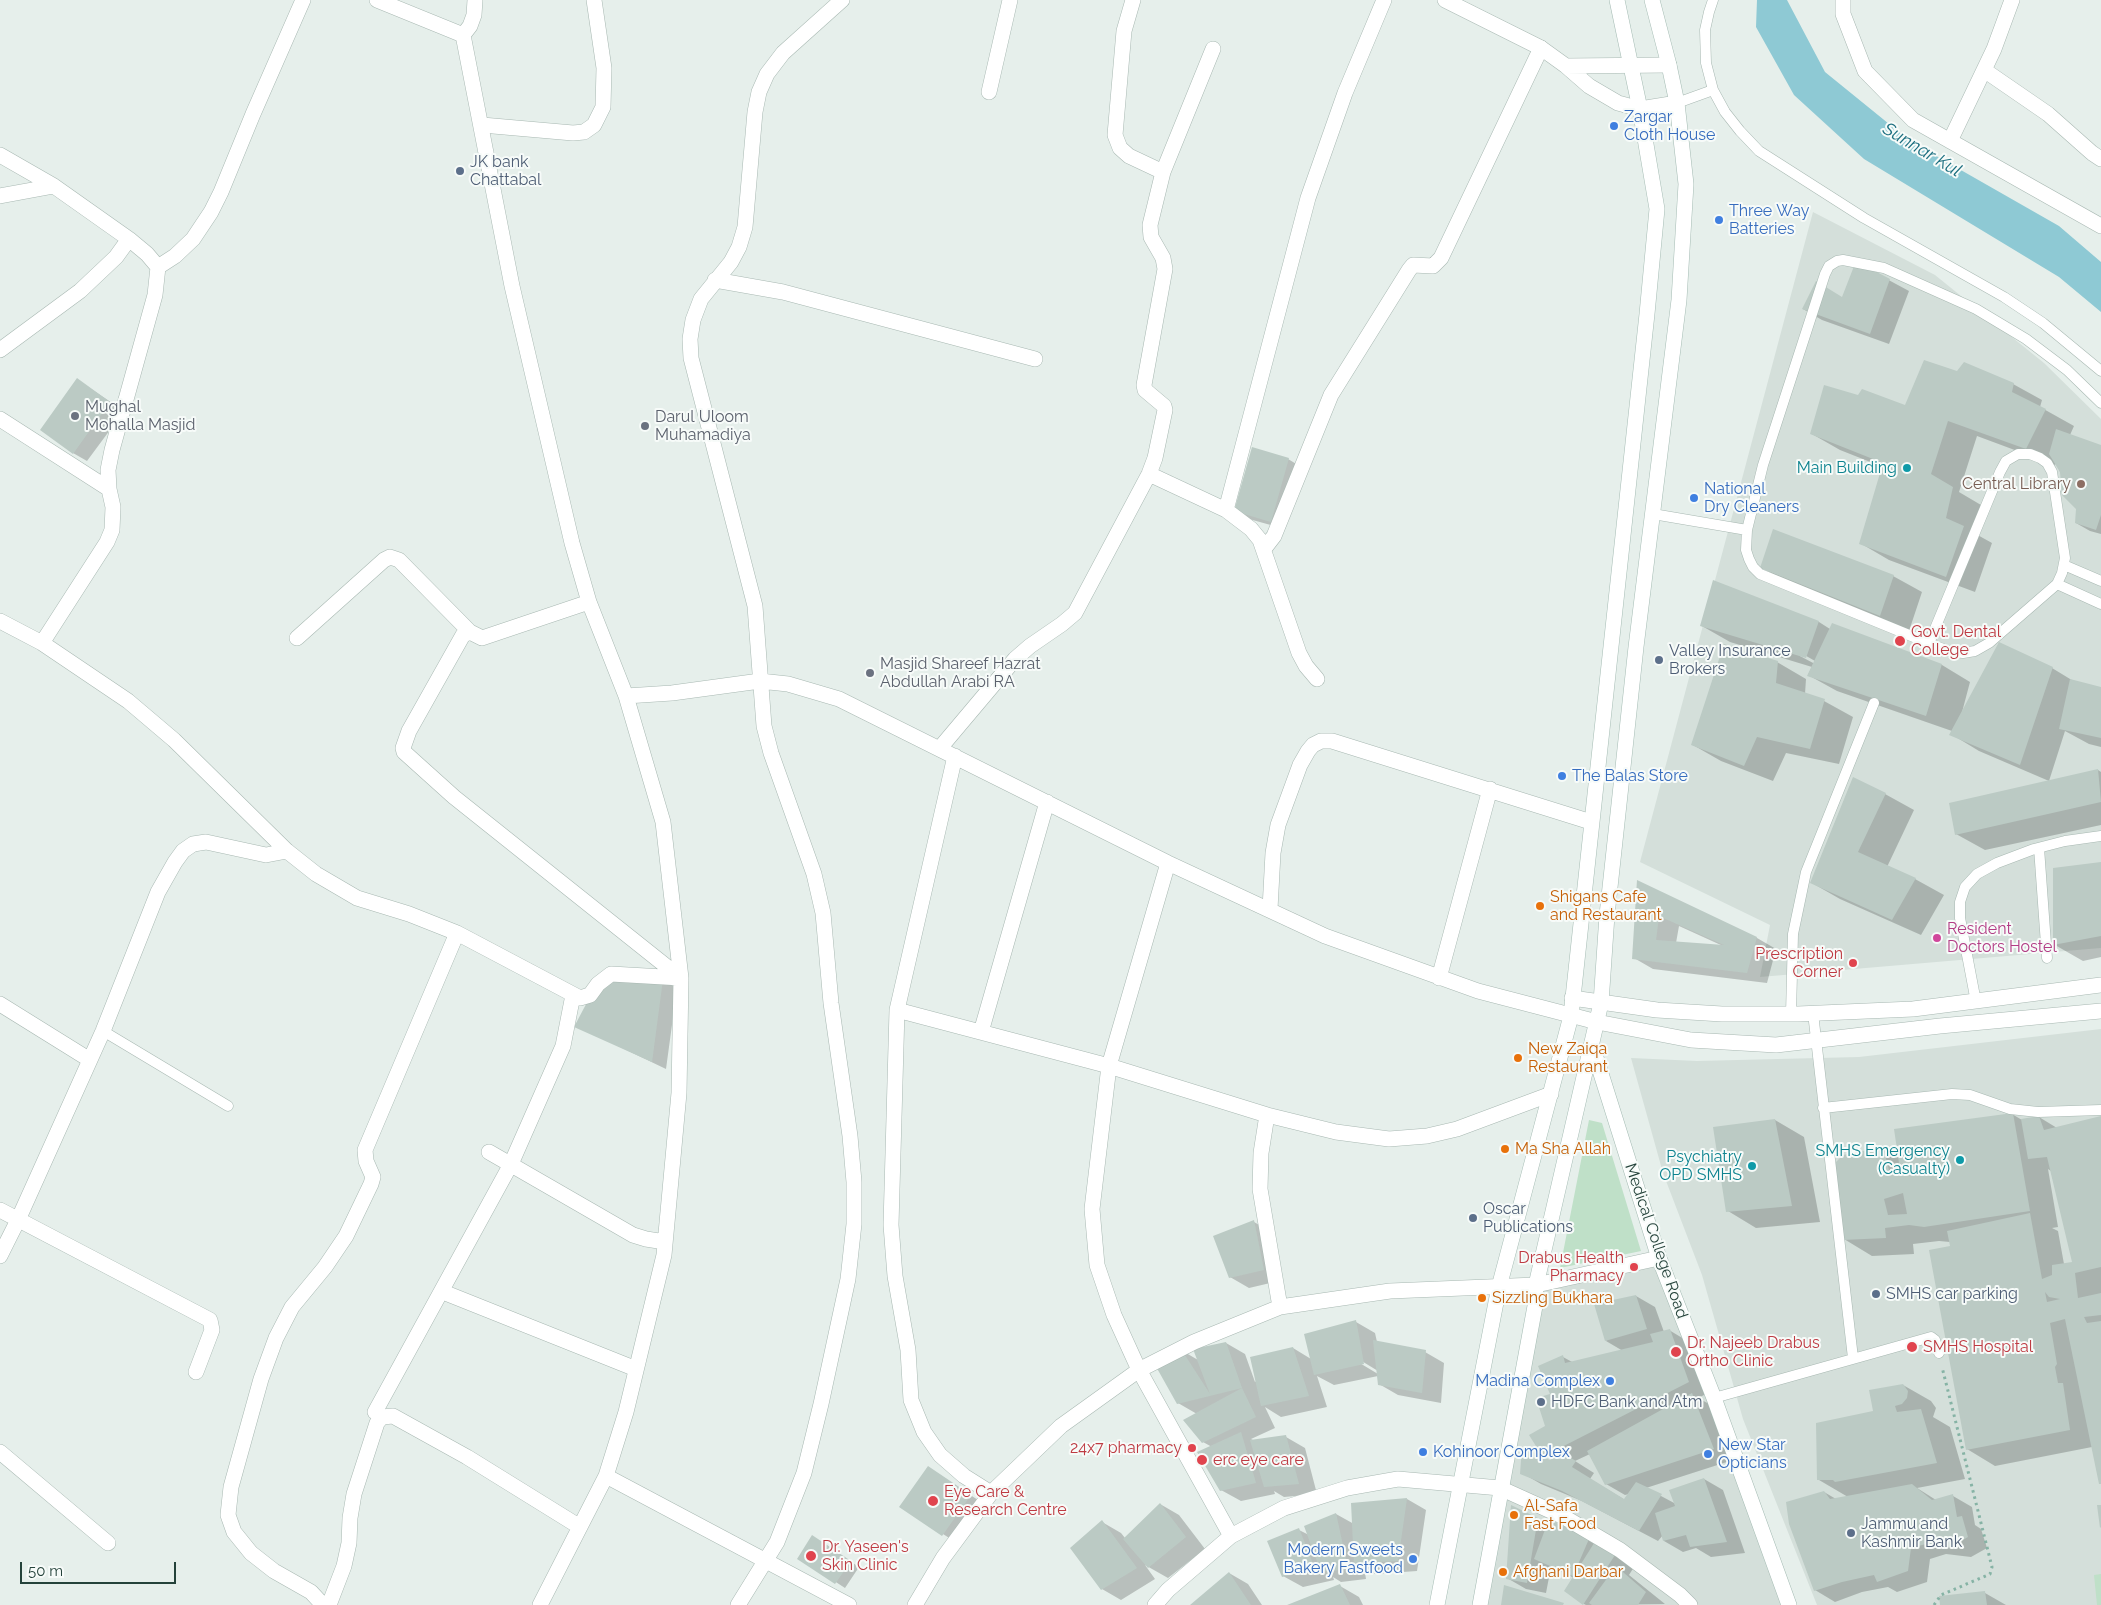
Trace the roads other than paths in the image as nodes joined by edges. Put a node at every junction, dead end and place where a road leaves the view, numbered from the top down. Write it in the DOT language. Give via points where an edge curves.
graph roads {
  1 [pos="377,0"];
  2 [pos="475,0"];
  3 [pos="594,0"];
  4 [pos="842,0"];
  5 [pos="1010,0"];
  6 [pos="1133,0"];
  7 [pos="1384,0"];
  8 [pos="1446,0"];
  9 [pos="1617,0"];
  10 [pos="1652,0"];
  11 [pos="1713,0"];
  12 [pos="1843,0"];
  13 [pos="2012,0"];
  14 [pos="299,2"];
  15 [pos="463,35"];
  16 [pos="1541,48"];
  17 [pos="1213,49"];
  18 [pos="1670,64"];
  19 [pos="1566,66"];
  20 [pos="1630,66"];
  21 [pos="1984,70"];
  22 [pos="1713,90"];
  23 [pos="989,92"];
  24 [pos="1677,103"];
  25 [pos="1640,109"];
  26 [pos="482,125"];
  27 [pos="1950,141"];
  28 [pos="0,155"];
  29 [pos="2101,159"];
  30 [pos="1163,172"];
  31 [pos="54,186"];
  32 [pos="0,196"];
  33 [pos="2101,226"];
  34 [pos="129,239"];
  35 [pos="158,267"];
  36 [pos="715,280"];
  37 [pos="0,350"];
  38 [pos="1035,359"];
  39 [pos="2101,371"];
  40 [pos="2101,404"];
  41 [pos="0,419"];
  42 [pos="1149,474"];
  43 [pos="109,488"];
  44 [pos="1226,510"];
  45 [pos="1652,514"];
  46 [pos="1747,530"];
  47 [pos="1264,549"];
  48 [pos="2064,565"];
  49 [pos="2101,582"];
  50 [pos="2057,584"];
  51 [pos="589,602"];
  52 [pos="2101,604"];
  53 [pos="0,621"];
  54 [pos="470,632"];
  55 [pos="297,638"];
  56 [pos="42,642"];
  57 [pos="1929,643"];
  58 [pos="1317,679"];
  59 [pos="760,681"];
  60 [pos="626,696"];
  61 [pos="1874,703"];
  62 [pos="940,748"];
  63 [pos="956,756"];
  64 [pos="1490,789"];
  65 [pos="1047,802"];
  66 [pos="1591,822"];
  67 [pos="2101,836"];
  68 [pos="2039,848"];
  69 [pos="287,851"];
  70 [pos="1168,863"];
  71 [pos="1270,909"];
  72 [pos="457,932"];
  73 [pos="2047,958"];
  74 [pos="681,978"];
  75 [pos="1439,978"];
  76 [pos="2101,984"];
  77 [pos="573,995"];
  78 [pos="1572,998"];
  79 [pos="1976,1002"];
  80 [pos="1601,1003"];
  81 [pos="0,1004"];
  82 [pos="896,1010"];
  83 [pos="2101,1011"];
  84 [pos="1813,1013"];
  85 [pos="1791,1014"];
  86 [pos="1571,1016"];
  87 [pos="1596,1022"];
  88 [pos="103,1031"];
  89 [pos="981,1032"];
  90 [pos="1815,1041"];
  91 [pos="1592,1044"];
  92 [pos="90,1060"];
  93 [pos="1109,1066"];
  94 [pos="1551,1094"];
  95 [pos="228,1106"];
  96 [pos="1823,1108"];
  97 [pos="2101,1110"];
  98 [pos="1267,1115"];
  99 [pos="489,1152"];
  100 [pos="511,1164"];
  101 [pos="0,1210"];
  102 [pos="18,1220"];
  103 [pos="665,1242"];
  104 [pos="0,1256"];
  105 [pos="1659,1258"];
  106 [pos="1536,1285"];
  107 [pos="1499,1287"];
  108 [pos="448,1294"];
  109 [pos="1280,1307"];
  110 [pos="1939,1353"];
  111 [pos="1852,1358"];
  112 [pos="636,1369"];
  113 [pos="1139,1370"];
  114 [pos="196,1372"];
  115 [pos="1714,1398"];
  116 [pos="375,1412"];
  117 [pos="0,1452"];
  118 [pos="606,1476"];
  119 [pos="1460,1483"];
  120 [pos="1500,1488"];
  121 [pos="992,1493"];
  122 [pos="580,1527"];
  123 [pos="1231,1536"];
  124 [pos="108,1543"];
  125 [pos="766,1561"];
  126 [pos="323,1605"];
  127 [pos="329,1605"];
  128 [pos="540,1605"];
  129 [pos="738,1605"];
  130 [pos="849,1605"];
  131 [pos="915,1605"];
  132 [pos="1155,1605"];
  133 [pos="1437,1605"];
  134 [pos="1480,1605"];
  135 [pos="1690,1605"];
  136 [pos="1789,1605"];
  1 -- 15 [label="street"];
  2 -- 15 [label="street" via="474,15"];
  3 -- 26 [label="street" via="604,68 603,107 594,125 584,132 573,133"];
  4 -- 36 [label="street" via="783,54 767,74 755,112 745,227 731,262"];
  5 -- 23 [label="street"];
  6 -- 30 [label="street" via="1124,31 1115,135 1120,148 1129,156"];
  7 -- 44 [label="street" via="1345,93 1308,198"];
  8 -- 16 [label="street"];
  9 -- 20 [label="street"];
  10 -- 18 [label="street"];
  11 -- 22 [label="lane" via="1705,30 1706,63"];
  12 -- 27 [label="street" via="1843,14 1865,71 1913,120"];
  13 -- 21 [label="street"];
  14 -- 35 [label="street" via="211,212 193,239"];
  15 -- 26 [label="street"];
  16 -- 19 [label="street"];
  16 -- 47 [label="street" via="1441,258 1433,266 1413,265 1331,395 1274,536"];
  17 -- 30 [label="street"];
  18 -- 20 [label="street"];
  18 -- 24 [label="street"];
  19 -- 20 [label="street"];
  19 -- 25 [label="street" via="1589,86 1618,104"];
  20 -- 25 [label="street"];
  21 -- 27 [label="street"];
  21 -- 29 [label="street" via="2048,114"];
  22 -- 24 [label="lane"];
  22 -- 39 [label="lane" via="1725,112 1759,151 1864,218 2004,297 2043,323"];
  24 -- 25 [label="street"];
  24 -- 45 [label="street" via="1686,184 1685,204 1679,300"];
  25 -- 66 [label="street" via="1657,209"];
  26 -- 51 [label="street" via="512,286 572,543"];
  27 -- 33 [label="street"];
  28 -- 31 [label="street"];
  30 -- 42 [label="street" via="1149,231 1165,269 1144,381 1146,390 1164,406 1165,415"];
  31 -- 32 [label="street"];
  31 -- 34 [label="street"];
  34 -- 35 [label="street"];
  34 -- 37 [label="street" via="116,257 80,291"];
  35 -- 43 [label="street" via="154,295 112,450"];
  36 -- 38 [label="street" via="783,292"];
  36 -- 59 [label="street" via="701,299 693,320 691,358 755,606"];
  40 -- 46 [label="lane" via="2067,370 2026,339 1976,309 1884,268 1837,260 1825,274 1763,465"];
  41 -- 43 [label="street"];
  42 -- 44 [label="street"];
  42 -- 62 [label="street" via="1075,613 1015,660"];
  43 -- 56 [label="street" via="113,507 112,530 107,542"];
  44 -- 47 [label="street" via="1251,529"];
  45 -- 46 [label="lane"];
  45 -- 80 [label="street" via="1608,905"];
  46 -- 57 [label="lane" via="1746,550 1753,567 1760,574"];
  47 -- 58 [label="street" via="1299,653"];
  48 -- 49 [label="lane"];
  48 -- 50 [label="lane"];
  48 -- 57 [label="lane" via="2052,472 2040,458 2018,454 2006,460 2000,472"];
  50 -- 52 [label="lane"];
  50 -- 57 [label="lane" via="1989,643 1975,651 1948,651"];
  51 -- 54 [label="street" via="489,637"];
  51 -- 60 [label="street"];
  53 -- 56 [label="street"];
  54 -- 55 [label="street" via="399,560 390,557"];
  54 -- 74 [label="street" via="463,635 422,707 409,731 404,752 477,815"];
  56 -- 69 [label="street" via="128,701 174,740"];
  59 -- 60 [label="street"];
  59 -- 62 [label="street" via="788,684 839,699"];
  59 -- 125 [label="street" via="764,726 771,754 814,874 823,912 854,1182 854,1224 848,1279 821,1404 804,1473"];
  60 -- 74 [label="street" via="663,822"];
  61 -- 85 [label="lane" via="1806,872 1793,934"];
  62 -- 63 [label="street"];
  63 -- 65 [label="street"];
  63 -- 82 [label="street"];
  64 -- 66 [label="street"];
  64 -- 71 [label="street" via="1332,741 1321,741 1314,745 1300,765 1278,825"];
  64 -- 75 [label="street"];
  65 -- 70 [label="street"];
  65 -- 89 [label="street"];
  66 -- 78 [label="street"];
  67 -- 68 [label="lane"];
  68 -- 73 [label="lane"];
  68 -- 79 [label="lane" via="1976,874 1965,887 1960,902 1960,918"];
  69 -- 72 [label="street" via="316,874 357,898"];
  69 -- 88 [label="street" via="266,855 206,842 193,844 183,851 158,892"];
  70 -- 71 [label="street"];
  70 -- 93 [label="street"];
  71 -- 75 [label="street" via="1325,936"];
  72 -- 77 [label="street"];
  72 -- 126 [label="street" via="365,1150 373,1177 371,1184 346,1236 292,1307 276,1338 261,1379 231,1487 228,1515 234,1532 251,1553 274,1571 311,1592"];
  74 -- 77 [label="street" via="611,974 586,997"];
  74 -- 103 [label="street" via="678,1093"];
  75 -- 86 [label="street"];
  76 -- 79 [label="street"];
  77 -- 100 [label="street" via="563,1046"];
  78 -- 80 [label="street"];
  78 -- 86 [label="street"];
  79 -- 84 [label="street" via="1913,1009"];
  80 -- 85 [label="street" via="1722,1014"];
  80 -- 87 [label="street"];
  81 -- 92 [label="street"];
  82 -- 89 [label="street"];
  82 -- 121 [label="street" via="891,1225 912,1400 924,1432 940,1455 964,1476"];
  83 -- 90 [label="street"];
  84 -- 85 [label="street"];
  84 -- 90 [label="lane"];
  86 -- 87 [label="street"];
  86 -- 94 [label="street"];
  87 -- 90 [label="street" via="1724,1043 1776,1045"];
  87 -- 91 [label="street"];
  88 -- 92 [label="street"];
  88 -- 95 [label="lane"];
  89 -- 93 [label="street"];
  90 -- 96 [label="lane"];
  91 -- 105 [label="street, Medical College Road"];
  91 -- 106 [label="street"];
  92 -- 102 [label="street"];
  93 -- 98 [label="street"];
  93 -- 113 [label="street" via="1092,1209 1097,1265 1114,1315"];
  94 -- 98 [label="street" via="1457,1129 1389,1139 1336,1132"];
  94 -- 107 [label="street"];
  96 -- 97 [label="lane" via="1952,1094 1970,1095 2010,1109"];
  96 -- 111 [label="lane"];
  98 -- 109 [label="street" via="1260,1189"];
  99 -- 100 [label="street"];
  100 -- 103 [label="street" via="633,1234"];
  100 -- 116 [label="street"];
  101 -- 102 [label="street"];
  102 -- 104 [label="street"];
  102 -- 114 [label="street" via="210,1320 212,1330"];
  103 -- 112 [label="street"];
  105 -- 106 [label="street"];
  105 -- 115 [label="street, Medical College Road"];
  106 -- 107 [label="street"];
  106 -- 120 [label="street" via="1535,1306"];
  107 -- 109 [label="street" via="1390,1291"];
  107 -- 119 [label="street"];
  108 -- 112 [label="street"];
  109 -- 113 [label="street" via="1194,1342"];
  110 -- 111 [label="lane" via="1931,1337"];
  111 -- 115 [label="lane"];
  112 -- 118 [label="street"];
  113 -- 121 [label="street" via="1061,1426"];
  113 -- 123 [label="street"];
  115 -- 136 [label="street, Medical College Road"];
  117 -- 124 [label="street"];
  118 -- 122 [label="street"];
  118 -- 125 [label="street"];
  119 -- 120 [label="street"];
  119 -- 123 [label="street" via="1398,1479 1347,1488 1284,1508"];
  119 -- 133 [label="street"];
  120 -- 134 [label="street"];
  120 -- 135 [label="street" via="1564,1517 1620,1550"];
  121 -- 131 [label="street" via="943,1558"];
  122 -- 127 [label="street" via="426,1434 393,1416 382,1417 377,1423 354,1494 344,1566"];
  122 -- 128 [label="street"];
  123 -- 132 [label="street"];
  125 -- 129 [label="street"];
  125 -- 130 [label="street"];
}
